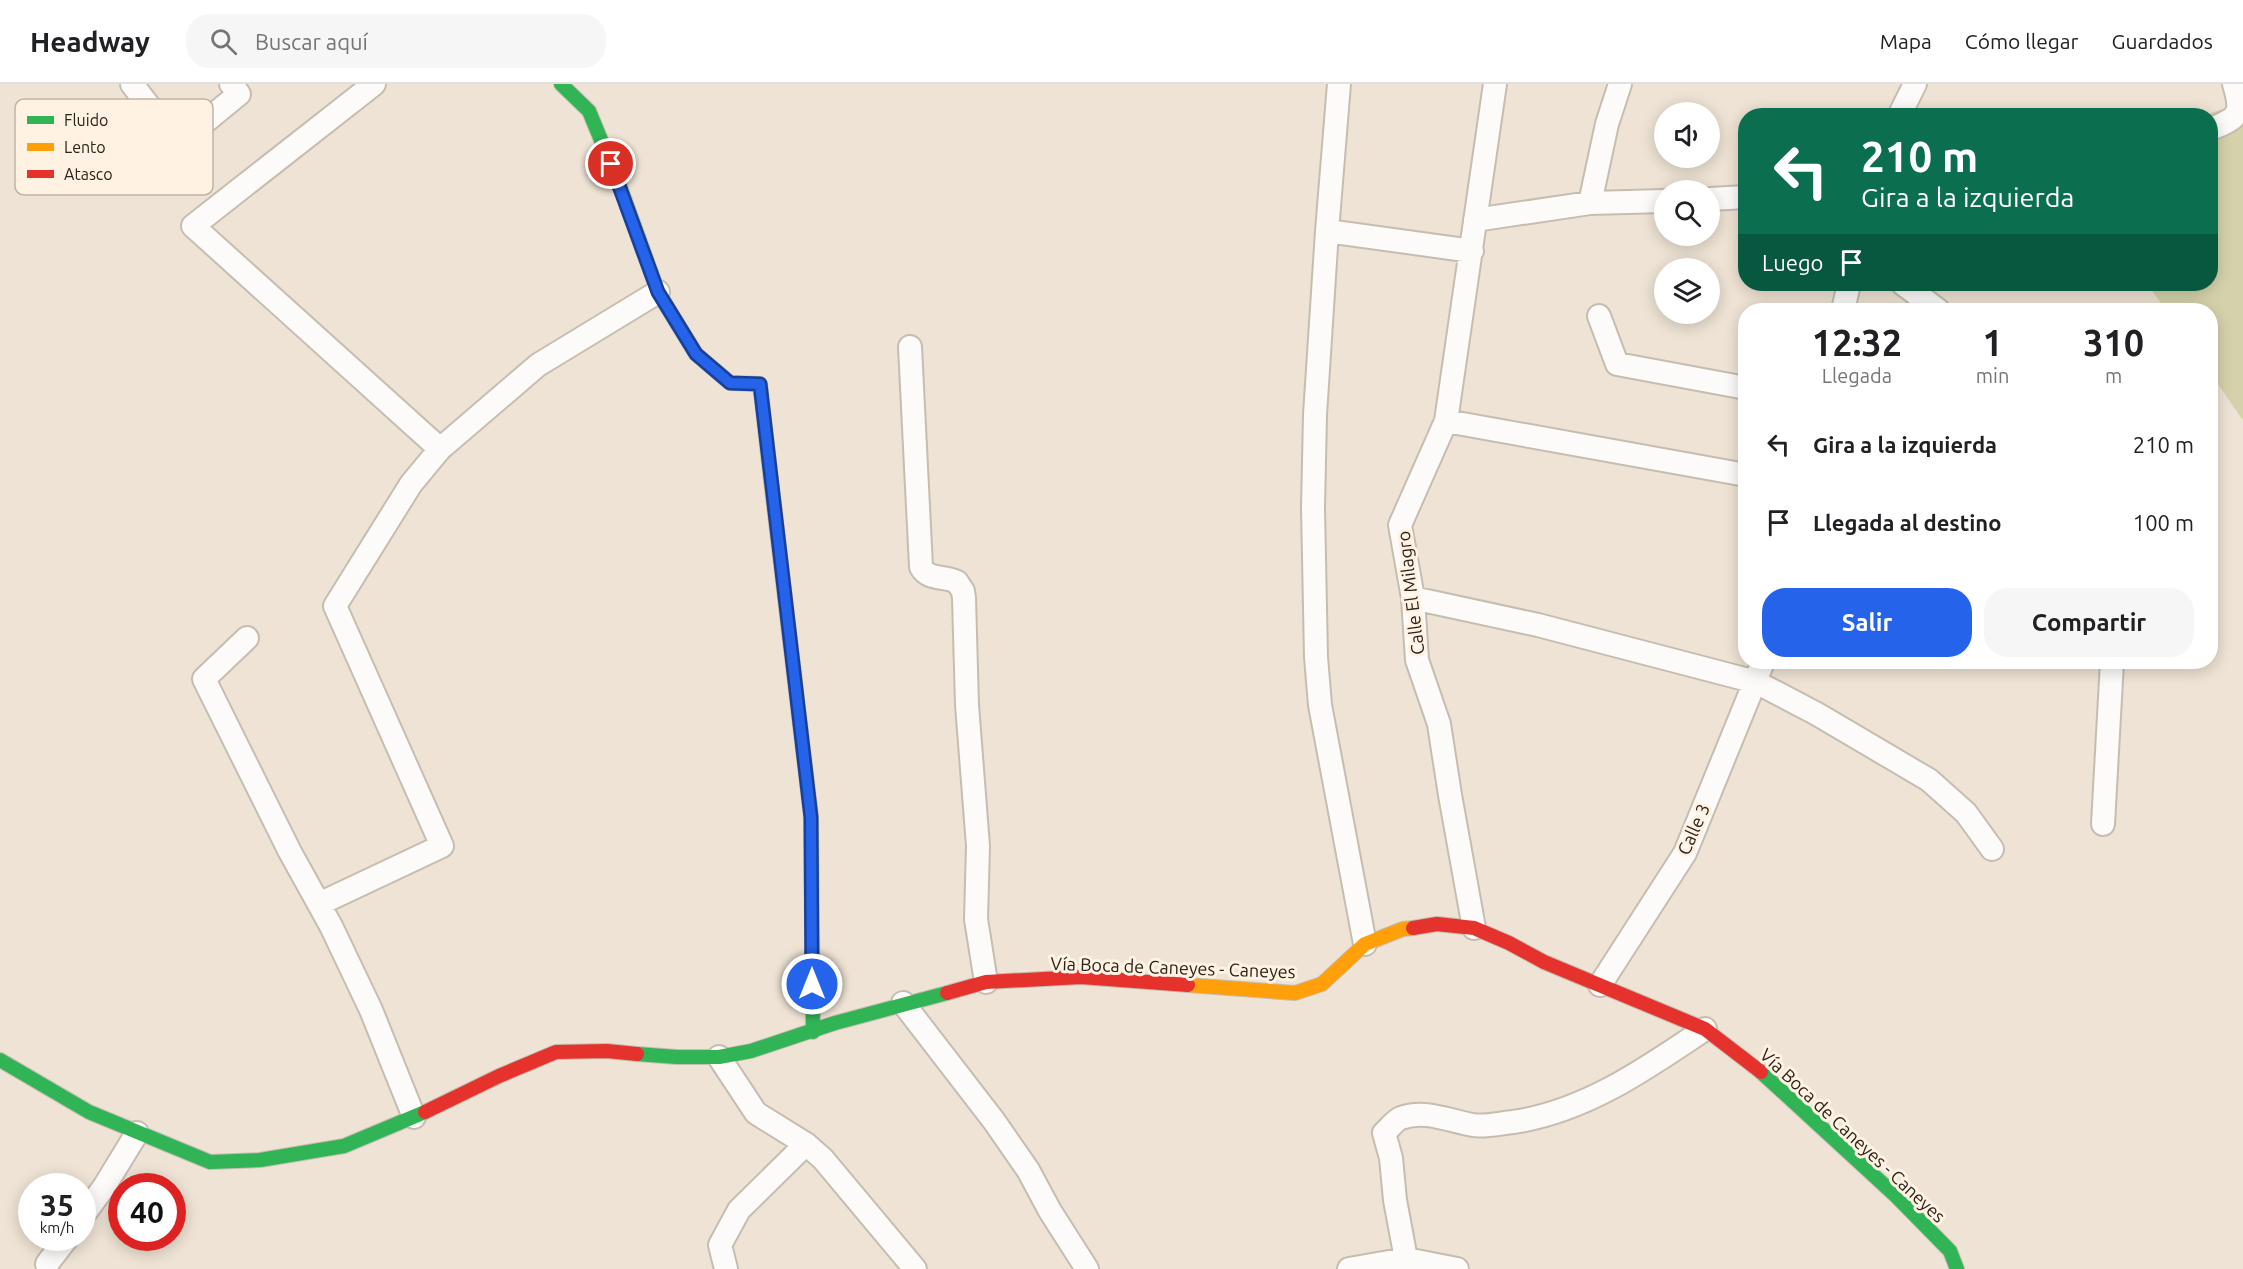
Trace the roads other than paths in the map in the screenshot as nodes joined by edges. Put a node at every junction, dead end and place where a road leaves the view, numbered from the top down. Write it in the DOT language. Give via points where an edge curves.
graph roads {
  1 [pos="132,84"];
  2 [pos="231,84"];
  3 [pos="374,84"];
  4 [pos="561,84"];
  5 [pos="1339,84"];
  6 [pos="1496,84"];
  7 [pos="1620,84"];
  8 [pos="1915,84"];
  9 [pos="2234,84"];
  10 [pos="144,99"];
  11 [pos="1903,108"];
  12 [pos="213,115"];
  13 [pos="2218,126"];
  14 [pos="1738,197"];
  15 [pos="1720,198"];
  16 [pos="1654,201"];
  17 [pos="1590,203"];
  18 [pos="1475,220"];
  19 [pos="1327,231"];
  20 [pos="1472,251"];
  21 [pos="1912,291"];
  22 [pos="658,292"];
  23 [pos="1929,303"];
  24 [pos="1599,316"];
  25 [pos="910,347"];
  26 [pos="1738,387"];
  27 [pos="1446,421"];
  28 [pos="440,449"];
  29 [pos="1738,474"];
  30 [pos="1413,598"];
  31 [pos="247,638"];
  32 [pos="1738,668"];
  33 [pos="2112,669"];
  34 [pos="1759,672"];
  35 [pos="2103,824"];
  36 [pos="1992,849"];
  37 [pos="319,904"];
  38 [pos="1474,928"];
  39 [pos="1365,944"];
  40 [pos="986,982"];
  41 [pos="1600,985"];
  42 [pos="903,1003"];
  43 [pos="1705,1029"];
  44 [pos="813,1032"];
  45 [pos="719,1057"];
  46 [pos="0,1060"];
  47 [pos="414,1117"];
  48 [pos="137,1133"];
  49 [pos="806,1144"];
  50 [pos="96,1199"];
  51 [pos="57,1251"];
  52 [pos="1406,1259"];
  53 [pos="47,1264"];
  54 [pos="726,1269"];
  55 [pos="915,1269"];
  56 [pos="1087,1269"];
  57 [pos="1348,1269"];
  58 [pos="1457,1269"];
  59 [pos="1957,1269"];
  1 -- 10 [label="street"];
  2 -- 12 [label="street" via="239,94"];
  3 -- 28 [label="street" via="193,226"];
  4 -- 22 [label="street" via="589,111"];
  5 -- 19 [label="street"];
  6 -- 18 [label="street, Calle El Milagro"];
  7 -- 17 [label="street"];
  8 -- 11 [label="street"];
  9 -- 13 [label="street" via="2242,104 2238,115"];
  14 -- 15 [label="street"];
  16 -- 17 [label="street"];
  17 -- 18 [label="street"];
  18 -- 20 [label="street, Calle El Milagro"];
  19 -- 20 [label="street"];
  19 -- 39 [label="street" via="1315,415 1316,657 1320,705"];
  20 -- 27 [label="street, Calle El Milagro"];
  21 -- 23 [label="street"];
  22 -- 28 [label="street" via="537,365"];
  22 -- 44 [label="street" via="696,354 730,383 760,384 811,817"];
  24 -- 26 [label="street" via="1617,364"];
  25 -- 40 [label="street" via="921,567 931,576 957,582 964,598 978,846 976,919"];
  27 -- 29 [label="street"];
  27 -- 30 [label="street, Calle El Milagro" via="1400,525"];
  28 -- 37 [label="street" via="411,484 335,606 441,846"];
  30 -- 32 [label="street"];
  30 -- 38 [label="street, Calle El Milagro" via="1417,660 1439,723"];
  31 -- 37 [label="street" via="204,680"];
  33 -- 35 [label="street"];
  34 -- 36 [label="street" via="1817,714 1929,780 1966,813"];
  34 -- 41 [label="street, Calle 3" via="1685,853"];
  37 -- 47 [label="street" via="371,1010"];
  38 -- 39 [label="street, Vía Boca de Caneyes - Caneyes" via="1437,924 1403,928"];
  38 -- 41 [label="street, Vía Boca de Caneyes - Caneyes"];
  39 -- 40 [label="street, Vía Boca de Caneyes - Caneyes" via="1322,984 1295,993 1082,977"];
  40 -- 42 [label="street, Vía Boca de Caneyes - Caneyes"];
  41 -- 43 [label="street, Vía Boca de Caneyes - Caneyes"];
  42 -- 44 [label="street, Vía Boca de Caneyes - Caneyes"];
  42 -- 56 [label="street" via="1028,1170"];
  43 -- 52 [label="street" via="1644,1071 1562,1109 1516,1121 1475,1125 1432,1115 1399,1118 1384,1133"];
  43 -- 59 [label="street, Vía Boca de Caneyes - Caneyes" via="1760,1071 1895,1195 1950,1251"];
  44 -- 45 [label="street, Vía Boca de Caneyes - Caneyes"];
  45 -- 47 [label="street, Vía Boca de Caneyes - Caneyes" via="556,1052"];
  45 -- 49 [label="street" via="756,1113"];
  46 -- 48 [label="street, Vía Boca de Caneyes - Caneyes" via="89,1112"];
  47 -- 48 [label="street, Vía Boca de Caneyes - Caneyes" via="344,1146 260,1160 210,1162"];
  48 -- 50 [label="street"];
  49 -- 54 [label="street" via="739,1210 720,1245"];
  49 -- 55 [label="street"];
  51 -- 53 [label="street"];
  52 -- 57 [label="street"];
  52 -- 58 [label="street"];
}
